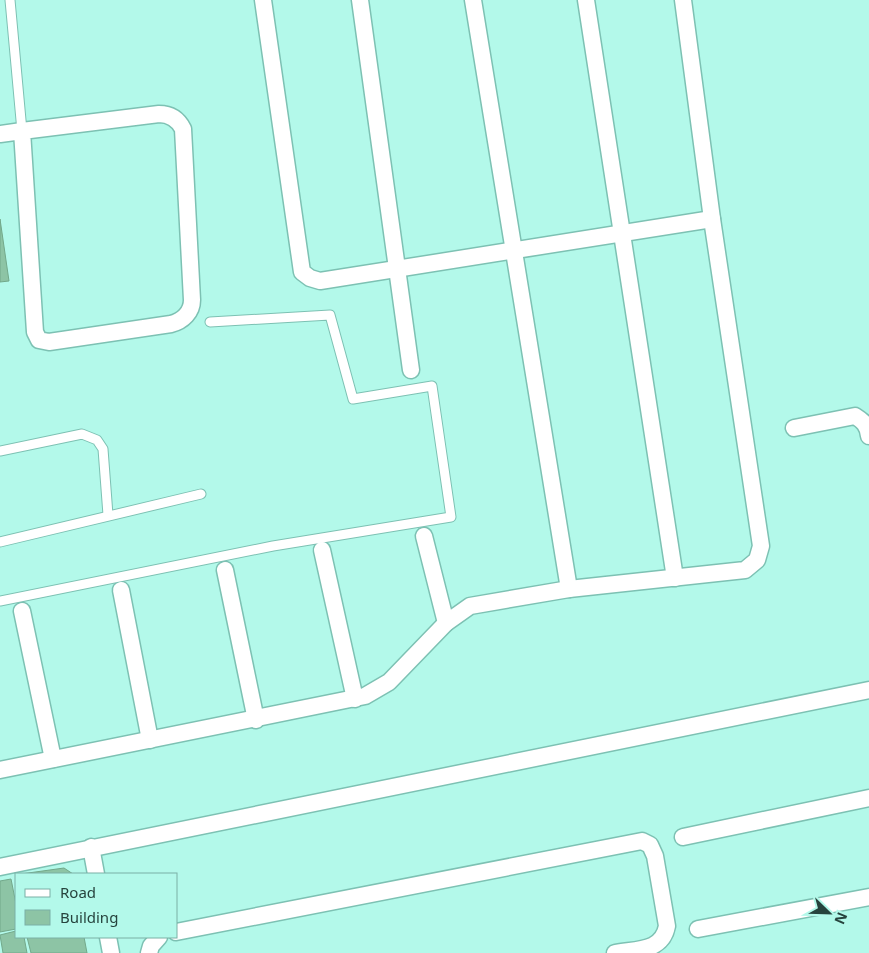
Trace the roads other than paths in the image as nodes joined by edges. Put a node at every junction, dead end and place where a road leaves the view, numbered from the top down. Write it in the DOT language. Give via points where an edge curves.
graph roads {
  1 [pos="10,0"];
  2 [pos="263,0"];
  3 [pos="360,0"];
  4 [pos="473,0"];
  5 [pos="586,0"];
  6 [pos="683,0"];
  7 [pos="22,131"];
  8 [pos="0,134"];
  9 [pos="712,219"];
  10 [pos="622,233"];
  11 [pos="514,250"];
  12 [pos="397,268"];
  13 [pos="210,322"];
  14 [pos="411,370"];
  15 [pos="794,428"];
  16 [pos="869,436"];
  17 [pos="0,451"];
  18 [pos="200,494"];
  19 [pos="108,515"];
  20 [pos="424,536"];
  21 [pos="0,542"];
  22 [pos="322,550"];
  23 [pos="225,570"];
  24 [pos="675,578"];
  25 [pos="569,589"];
  26 [pos="121,590"];
  27 [pos="0,601"];
  28 [pos="22,611"];
  29 [pos="446,624"];
  30 [pos="869,690"];
  31 [pos="355,699"];
  32 [pos="256,720"];
  33 [pos="150,740"];
  34 [pos="53,759"];
  35 [pos="0,770"];
  36 [pos="869,798"];
  37 [pos="683,837"];
  38 [pos="91,847"];
  39 [pos="0,867"];
  40 [pos="96,873"];
  41 [pos="869,897"];
  42 [pos="698,929"];
  43 [pos="178,932"];
  44 [pos="108,938"];
  45 [pos="159,938"];
  46 [pos="111,953"];
  47 [pos="149,953"];
  48 [pos="615,953"];
  1 -- 7 [label="lane"];
  2 -- 12 [label="street" via="302,272 320,281"];
  3 -- 12 [label="street"];
  4 -- 11 [label="street"];
  5 -- 10 [label="street"];
  6 -- 9 [label="street"];
  7 -- 7 [label="street" via="35,332 39,340 49,342 105,334 175,323 184,318 192,300 183,129 179,122 171,116 159,114"];
  7 -- 8 [label="street"];
  9 -- 10 [label="street"];
  9 -- 24 [label="street" via="761,546 758,560 745,570"];
  10 -- 11 [label="street"];
  10 -- 24 [label="street"];
  11 -- 12 [label="street"];
  11 -- 25 [label="street"];
  12 -- 14 [label="street"];
  13 -- 27 [label="lane" via="330,315 353,399 432,386 451,517 273,546"];
  15 -- 16 [label="street" via="855,416 868,428"];
  17 -- 19 [label="lane" via="82,434 97,440 103,449"];
  18 -- 19 [label="lane"];
  19 -- 21 [label="lane"];
  20 -- 29 [label="street"];
  22 -- 31 [label="street"];
  23 -- 32 [label="street"];
  24 -- 25 [label="street"];
  25 -- 29 [label="street" via="470,606"];
  26 -- 33 [label="street"];
  28 -- 34 [label="street"];
  29 -- 31 [label="street" via="389,682"];
  30 -- 38 [label="street"];
  31 -- 32 [label="street"];
  32 -- 33 [label="street"];
  33 -- 34 [label="street"];
  34 -- 35 [label="street"];
  36 -- 37 [label="street"];
  38 -- 39 [label="street"];
  38 -- 40 [label="street"];
  41 -- 42 [label="street"];
  43 -- 48 [label="street" via="642,841 650,845 655,856 667,926 665,936 658,945"];
  44 -- 46 [label="street"];
  45 -- 47 [label="street"];
}
